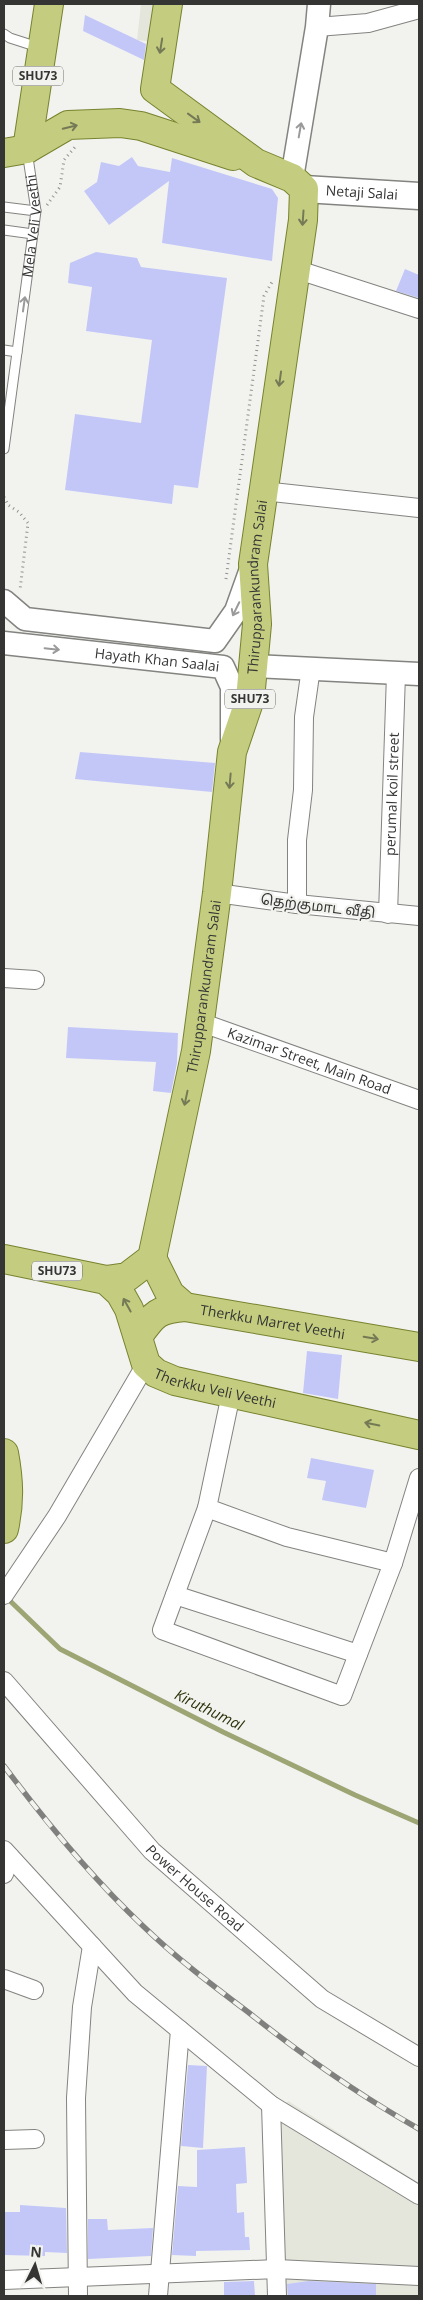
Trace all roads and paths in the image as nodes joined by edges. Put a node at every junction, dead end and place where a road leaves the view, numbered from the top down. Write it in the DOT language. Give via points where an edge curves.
graph roads {
  1 [pos="50,4"];
  2 [pos="168,4"];
  3 [pos="319,4"];
  4 [pos="409,9"];
  5 [pos="317,27"];
  6 [pos="4,34"];
  7 [pos="43,48"];
  8 [pos="78,142"];
  9 [pos="15,151"];
  10 [pos="256,164"];
  11 [pos="298,184"];
  12 [pos="419,196"];
  13 [pos="4,207"];
  14 [pos="36,211"];
  15 [pos="4,230"];
  16 [pos="33,234"];
  17 [pos="286,272"];
  18 [pos="419,309"];
  19 [pos="4,350"];
  20 [pos="17,352"];
  21 [pos="4,373"];
  22 [pos="14,374"];
  23 [pos="4,449"];
  24 [pos="263,491"];
  25 [pos="4,497"];
  26 [pos="419,508"];
  27 [pos="253,564"];
  28 [pos="225,585"];
  29 [pos="11,598"];
  30 [pos="4,643"];
  31 [pos="253,666"];
  32 [pos="311,668"];
  33 [pos="396,674"];
  34 [pos="419,674"];
  35 [pos="232,752"];
  36 [pos="217,893"];
  37 [pos="297,904"];
  38 [pos="388,914"];
  39 [pos="419,916"];
  40 [pos="4,978"];
  41 [pos="35,980"];
  42 [pos="200,1022"];
  43 [pos="419,1100"];
  44 [pos="152,1258"];
  45 [pos="5,1261"];
  46 [pos="106,1280"];
  47 [pos="185,1307"];
  48 [pos="139,1335"];
  49 [pos="419,1347"];
  50 [pos="146,1364"];
  51 [pos="231,1394"];
  52 [pos="419,1435"];
  53 [pos="4,1454"];
  54 [pos="419,1478"];
  55 [pos="207,1508"];
  56 [pos="4,1529"];
  57 [pos="393,1563"];
  58 [pos="7,1590"];
  59 [pos="175,1595"];
  60 [pos="358,1654"];
  61 [pos="4,1682"];
  62 [pos="7,1854"];
  63 [pos="4,1874"];
  64 [pos="92,1946"];
  65 [pos="4,1980"];
  66 [pos="34,1990"];
  67 [pos="180,2030"];
  68 [pos="419,2056"];
  69 [pos="271,2105"];
  70 [pos="35,2139"];
  71 [pos="4,2140"];
  72 [pos="419,2195"];
  73 [pos="277,2269"];
  74 [pos="158,2273"];
  75 [pos="419,2276"];
  76 [pos="78,2277"];
  77 [pos="4,2280"];
  78 [pos="78,2296"];
  79 [pos="158,2296"];
  80 [pos="277,2296"];
  1 -- 7 [label="main road, Mela Veli Veethi / SHU73"];
  2 -- 10 [label="main road, one-way" via="155,89"];
  3 -- 5 [label="street"];
  4 -- 5 [label="street" via="368,23"];
  11 -- 5 [label="street, one-way"];
  6 -- 7 [label="lane"];
  7 -- 9 [label="main road, Mela Veli Veethi / SHU73"];
  8 -- 14 [label="path" via="64,160 60,187 44,209"];
  9 -- 10 [label="main road, one-way" via="68,125 120,123 166,134"];
  9 -- 14 [label="lane, Mela Veli Veethi"];
  10 -- 11 [label="main road"];
  11 -- 12 [label="main road, Netaji Salai"];
  11 -- 17 [label="main road, Thirupparankundram Salai / SHU73, one-way" via="303,220"];
  13 -- 14 [label="lane"];
  14 -- 16 [label="lane, Mela Veli Veethi"];
  15 -- 16 [label="lane"];
  20 -- 16 [label="lane, Mela Veli Veethi, one-way"];
  17 -- 18 [label="street"];
  17 -- 24 [label="main road, Thirupparankundram Salai / SHU73, one-way"];
  17 -- 28 [label="path" via="264,296"];
  19 -- 20 [label="lane"];
  20 -- 22 [label="lane, Mela Veli Veethi"];
  21 -- 22 [label="lane"];
  22 -- 23 [label="lane, Mela Veli Veethi"];
  24 -- 26 [label="street"];
  24 -- 27 [label="main road, Thirupparankundram Salai / SHU73"];
  25 -- 29 [label="path" via="8,506 19,512 28,523"];
  27 -- 29 [label="street, Hayath Khan Saalai, one-way" via="236,611 215,641 25,619"];
  27 -- 31 [label="main road, Thirupparankundram Salai / SHU73" via="257,624"];
  30 -- 35 [label="street, Hayath Khan Saalai, one-way" via="224,668 232,687"];
  31 -- 32 [label="street"];
  31 -- 35 [label="main road, Thirupparankundram Salai / SHU73" via="250,699"];
  32 -- 33 [label="street"];
  32 -- 37 [label="street" via="304,717"];
  33 -- 34 [label="street"];
  33 -- 38 [label="street, perumal koil street"];
  35 -- 36 [label="main road, Thirupparankundram Salai / SHU73, one-way"];
  36 -- 37 [label="street, தெற்குமாட வீதி"];
  36 -- 42 [label="main road, Thirupparankundram Salai / SHU73"];
  37 -- 38 [label="street, தெற்குமாட வீதி"];
  38 -- 39 [label="street, தெற்குமாட வீதி"];
  40 -- 41 [label="street"];
  42 -- 43 [label="street, Kazimar Street, Main Road"];
  42 -- 44 [label="main road, Thirupparankundram Salai / SHU73, one-way"];
  44 -- 46 [label="main road, SHU73" via="127,1277"];
  44 -- 47 [label="main road, Therkku Marret Veethi" via="170,1294"];
  45 -- 46 [label="main road, SHU73"];
  48 -- 46 [label="main road, Therkku Veli Veethi, one-way" via="129,1309"];
  47 -- 48 [label="main road" via="165,1308 155,1314"];
  47 -- 49 [label="main road, Therkku Marret Veethi, one-way"];
  48 -- 50 [label="main road, Therkku Veli Veethi"];
  50 -- 51 [label="main road, Therkku Veli Veethi" via="156,1373 175,1381"];
  50 -- 58 [label="street" via="57,1516"];
  52 -- 51 [label="main road, Therkku Veli Veethi, one-way"];
  51 -- 55 [label="street"];
  53 -- 56 [label="main road" via="9,1496"];
  54 -- 57 [label="street"];
  55 -- 57 [label="street" via="287,1537"];
  55 -- 59 [label="street"];
  57 -- 60 [label="street"];
  59 -- 60 [label="street"];
  59 -- 60 [label="street" via="162,1630 342,1696"];
  61 -- 68 [label="street, Power House Road" via="152,1851 322,1999"];
  62 -- 63 [label="street"];
  62 -- 64 [label="street"];
  64 -- 67 [label="street" via="135,1993"];
  64 -- 76 [label="street" via="82,2007 76,2098"];
  65 -- 66 [label="street"];
  67 -- 69 [label="street"];
  67 -- 74 [label="street"];
  69 -- 72 [label="street"];
  69 -- 73 [label="street"];
  70 -- 71 [label="street"];
  73 -- 74 [label="street"];
  73 -- 75 [label="street"];
  73 -- 80 [label="street"];
  74 -- 76 [label="street"];
  74 -- 79 [label="street"];
  76 -- 77 [label="street"];
  76 -- 78 [label="street"];
}
